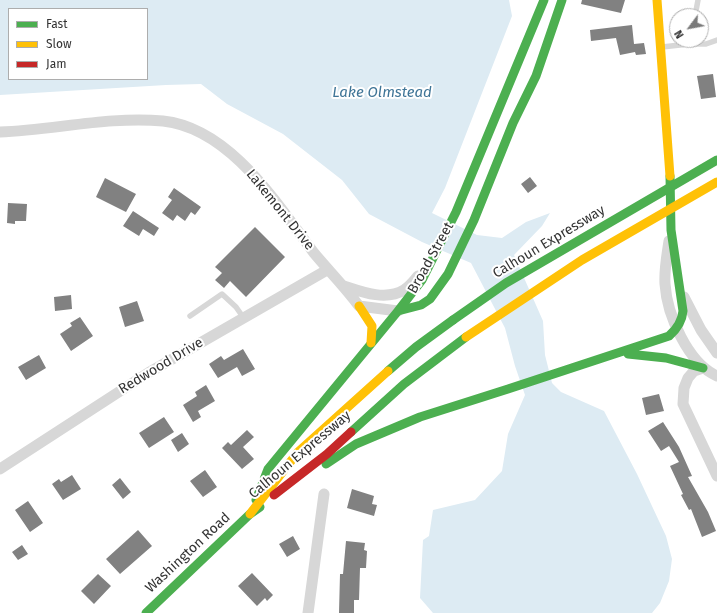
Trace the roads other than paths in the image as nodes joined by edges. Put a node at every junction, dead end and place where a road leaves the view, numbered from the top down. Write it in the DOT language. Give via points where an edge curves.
graph roads {
  1 [pos="544,0"];
  2 [pos="562,0"];
  3 [pos="657,0"];
  4 [pos="669,46"];
  5 [pos="661,48"];
  6 [pos="0,132"];
  7 [pos="717,160"];
  8 [pos="717,182"];
  9 [pos="671,230"];
  10 [pos="430,264"];
  11 [pos="327,270"];
  12 [pos="344,286"];
  13 [pos="682,292"];
  14 [pos="359,306"];
  15 [pos="398,311"];
  16 [pos="190,316"];
  17 [pos="243,317"];
  18 [pos="677,329"];
  19 [pos="371,343"];
  20 [pos="621,353"];
  21 [pos="717,353"];
  22 [pos="703,368"];
  23 [pos="717,376"];
  24 [pos="0,469"];
  25 [pos="717,476"];
  26 [pos="324,494"];
  27 [pos="250,514"];
  28 [pos="146,613"];
  29 [pos="308,613"];
  1 -- 10 [label="main road, Broad Street" via="456,212"];
  2 -- 15 [label="main road, Broad Street" via="536,76 448,274 430,299 421,305"];
  3 -- 5 [label="main road"];
  4 -- 5 [label="lane"];
  5 -- 9 [label="main road" via="670,156"];
  6 -- 11 [label="street, Lakemont Drive" via="30,131 106,121 164,121 198,131 222,146 257,178"];
  7 -- 27 [label="main road, Calhoun Expressway, bridge" via="506,283 416,347 298,452"];
  8 -- 27 [label="main road, Calhoun Expressway, bridge" via="576,264 466,337 404,384 327,454"];
  9 -- 13 [label="main road"];
  9 -- 18 [label="street" via="665,284 670,312"];
  10 -- 12 [label="street, Lakemont Drive" via="404,290 388,294 369,294"];
  10 -- 15 [label="main road, Broad Street" via="422,280"];
  11 -- 12 [label="street, Lakemont Drive"];
  11 -- 17 [label="street, Redwood Drive"];
  12 -- 14 [label="street, Lakemont Drive"];
  13 -- 18 [label="main road" via="682,319"];
  13 -- 21 [label="street" via="701,330"];
  14 -- 15 [label="street"];
  14 -- 19 [label="main road" via="372,326"];
  15 -- 19 [label="main road"];
  16 -- 17 [label="lane" via="222,294 236,306"];
  17 -- 24 [label="street, Redwood Drive" via="148,373"];
  18 -- 20 [label="main road" via="669,336"];
  18 -- 22 [label="street"];
  19 -- 27 [label="main road" via="268,469"];
  20 -- 22 [label="main road" via="662,356"];
  20 -- 27 [label="main road" via="420,417 356,444"];
  22 -- 23 [label="street"];
  22 -- 25 [label="street" via="694,371 688,378 684,388 683,404"];
  26 -- 29 [label="street"];
  27 -- 28 [label="main road, Washington Road"];
}
